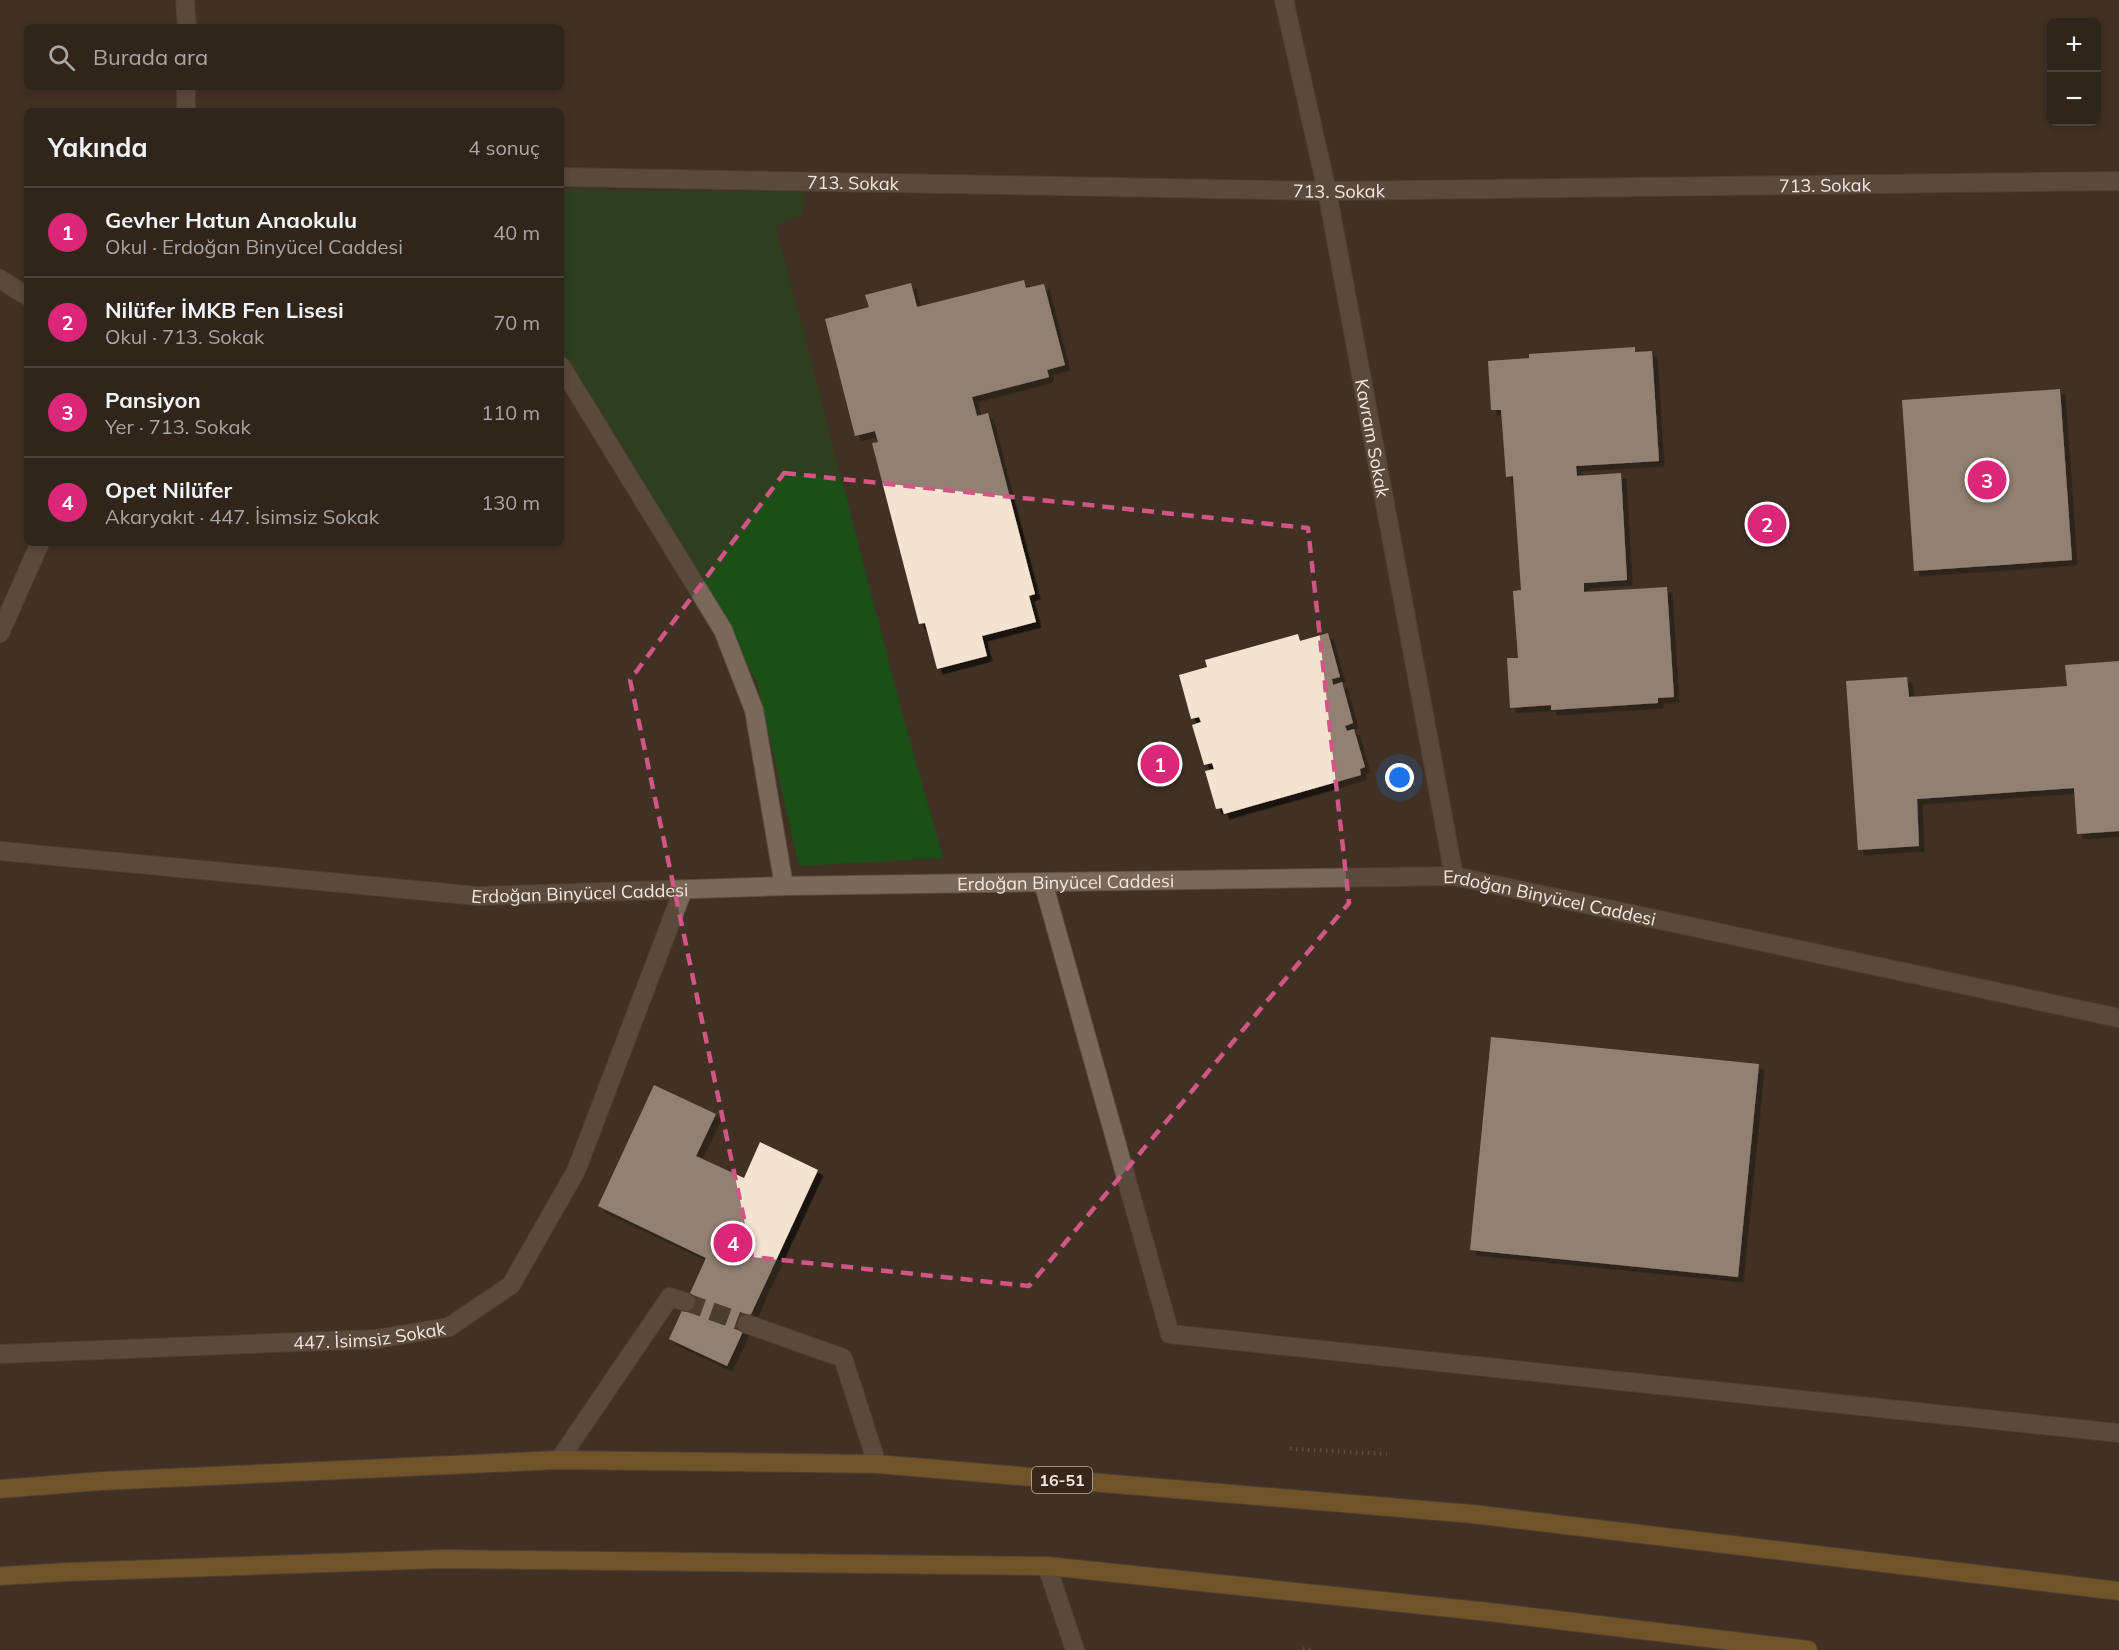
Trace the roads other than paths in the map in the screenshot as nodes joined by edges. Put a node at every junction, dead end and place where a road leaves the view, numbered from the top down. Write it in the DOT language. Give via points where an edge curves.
graph roads {
  1 [pos="185,0"];
  2 [pos="1284,0"];
  3 [pos="186,24"];
  4 [pos="186,90"];
  5 [pos="186,108"];
  6 [pos="564,177"];
  7 [pos="2119,181"];
  8 [pos="1327,191"];
  9 [pos="0,279"];
  10 [pos="24,294"];
  11 [pos="564,371"];
  12 [pos="39,546"];
  13 [pos="0,633"];
  14 [pos="0,852"];
  15 [pos="1454,876"];
  16 [pos="1043,882"];
  17 [pos="784,886"];
  18 [pos="682,890"];
  19 [pos="2119,1018"];
  20 [pos="686,1302"];
  21 [pos="747,1324"];
  22 [pos="0,1354"];
  23 [pos="2119,1433"];
  24 [pos="559,1460"];
  25 [pos="877,1464"];
  26 [pos="0,1489"];
  27 [pos="1047,1566"];
  28 [pos="0,1576"];
  29 [pos="2119,1592"];
  30 [pos="1075,1650"];
  31 [pos="1808,1650"];
  1 -- 3 [label="street"];
  2 -- 8 [label="street, Kavram Sokak"];
  4 -- 5 [label="street"];
  6 -- 8 [label="street, 713. Sokak"];
  7 -- 8 [label="street, 713. Sokak"];
  8 -- 15 [label="street, Kavram Sokak"];
  9 -- 10 [label="street"];
  11 -- 17 [label="street" via="723,630 754,710"];
  12 -- 13 [label="street"];
  14 -- 18 [label="street, Erdoğan Binyücel Caddesi" via="478,896"];
  15 -- 16 [label="street, Erdoğan Binyücel Caddesi"];
  15 -- 19 [label="street, Erdoğan Binyücel Caddesi"];
  16 -- 17 [label="street, Erdoğan Binyücel Caddesi"];
  16 -- 23 [label="street" via="1170,1334"];
  17 -- 18 [label="street, Erdoğan Binyücel Caddesi"];
  18 -- 22 [label="street, 447. İsimsiz Sokak" via="576,1171 511,1285 449,1327 376,1340"];
  20 -- 24 [label="street" via="670,1297"];
  21 -- 25 [label="street" via="843,1358"];
  24 -- 25 [label="main road, 16-51"];
  24 -- 26 [label="main road, 16-51" via="102,1480"];
  25 -- 29 [label="main road, 16-51" via="1472,1514"];
  27 -- 28 [label="main road" via="443,1558"];
  27 -- 30 [label="street"];
  27 -- 31 [label="main road"];
}
